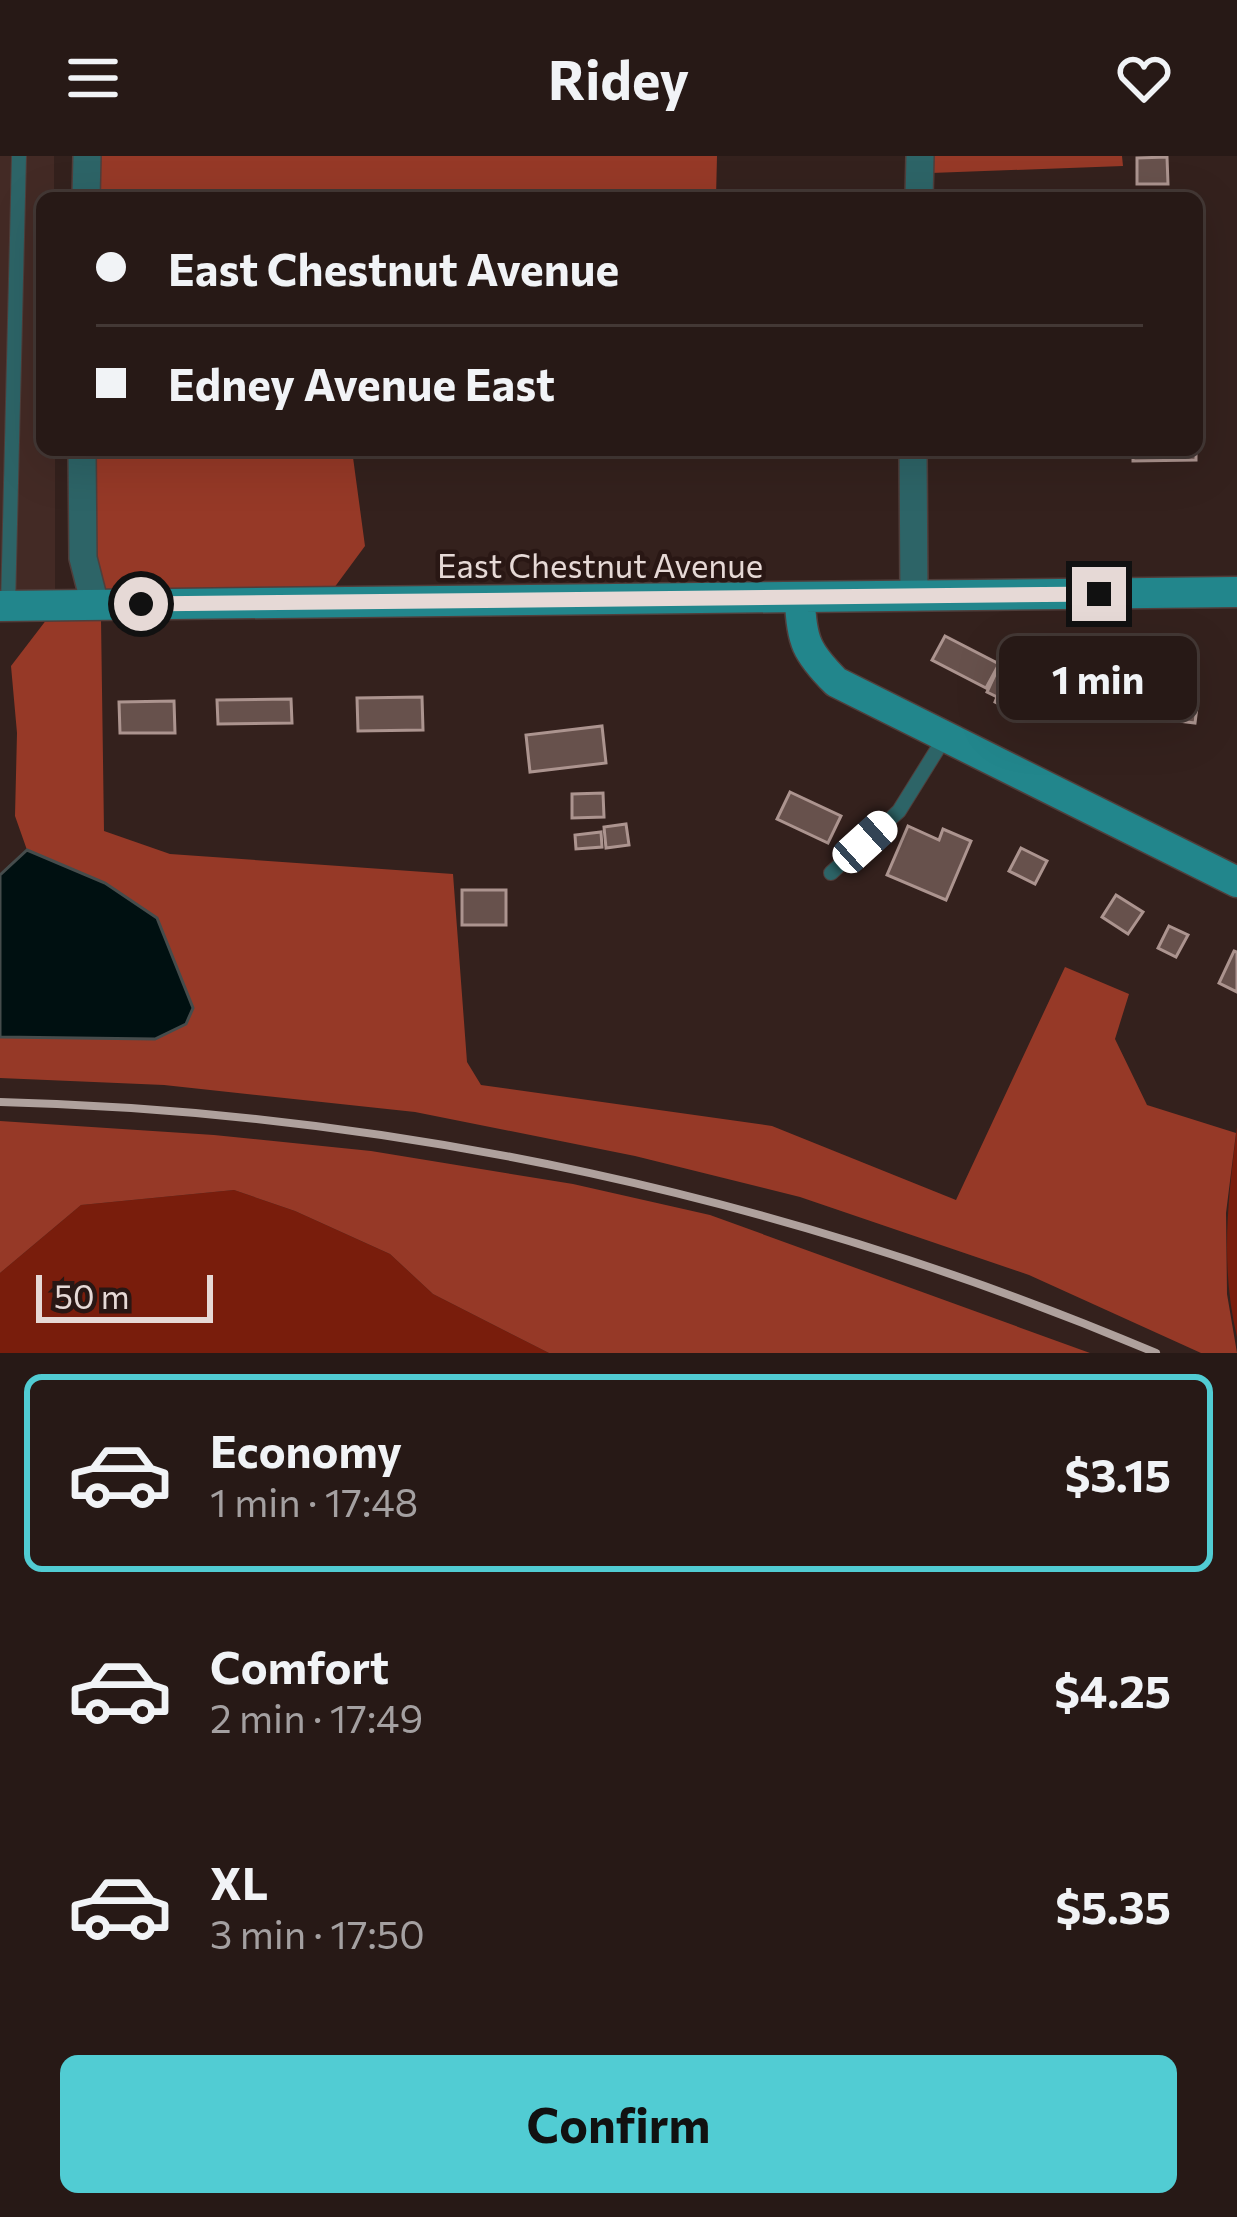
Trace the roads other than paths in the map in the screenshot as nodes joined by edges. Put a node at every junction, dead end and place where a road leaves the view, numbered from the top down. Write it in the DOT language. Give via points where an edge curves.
graph roads {
  1 [pos="19,156"];
  2 [pos="87,156"];
  3 [pos="920,156"];
  4 [pos="86,192"];
  5 [pos="919,192"];
  6 [pos="0,199"];
  7 [pos="18,199"];
  8 [pos="7,367"];
  9 [pos="82,456"];
  10 [pos="914,456"];
  11 [pos="1237,592"];
  12 [pos="914,596"];
  13 [pos="800,599"];
  14 [pos="95,605"];
  15 [pos="4,606"];
  16 [pos="945,736"];
  17 [pos="831,873"];
  18 [pos="1237,882"];
  1 -- 7 [label="lane"];
  2 -- 4 [label="street"];
  3 -- 5 [label="street"];
  6 -- 7 [label="lane"];
  7 -- 8 [label="lane"];
  8 -- 15 [label="lane"];
  9 -- 14 [label="street" via="82,543"];
  10 -- 12 [label="street"];
  11 -- 12 [label="street"];
  12 -- 13 [label="street"];
  13 -- 14 [label="street, East Chestnut Avenue"];
  13 -- 16 [label="street, East Chestnut Avenue" via="809,655 836,682"];
  14 -- 15 [label="street, East Chestnut Avenue"];
  16 -- 17 [label="lane" via="899,812"];
  16 -- 18 [label="street, East Chestnut Avenue"];
}
